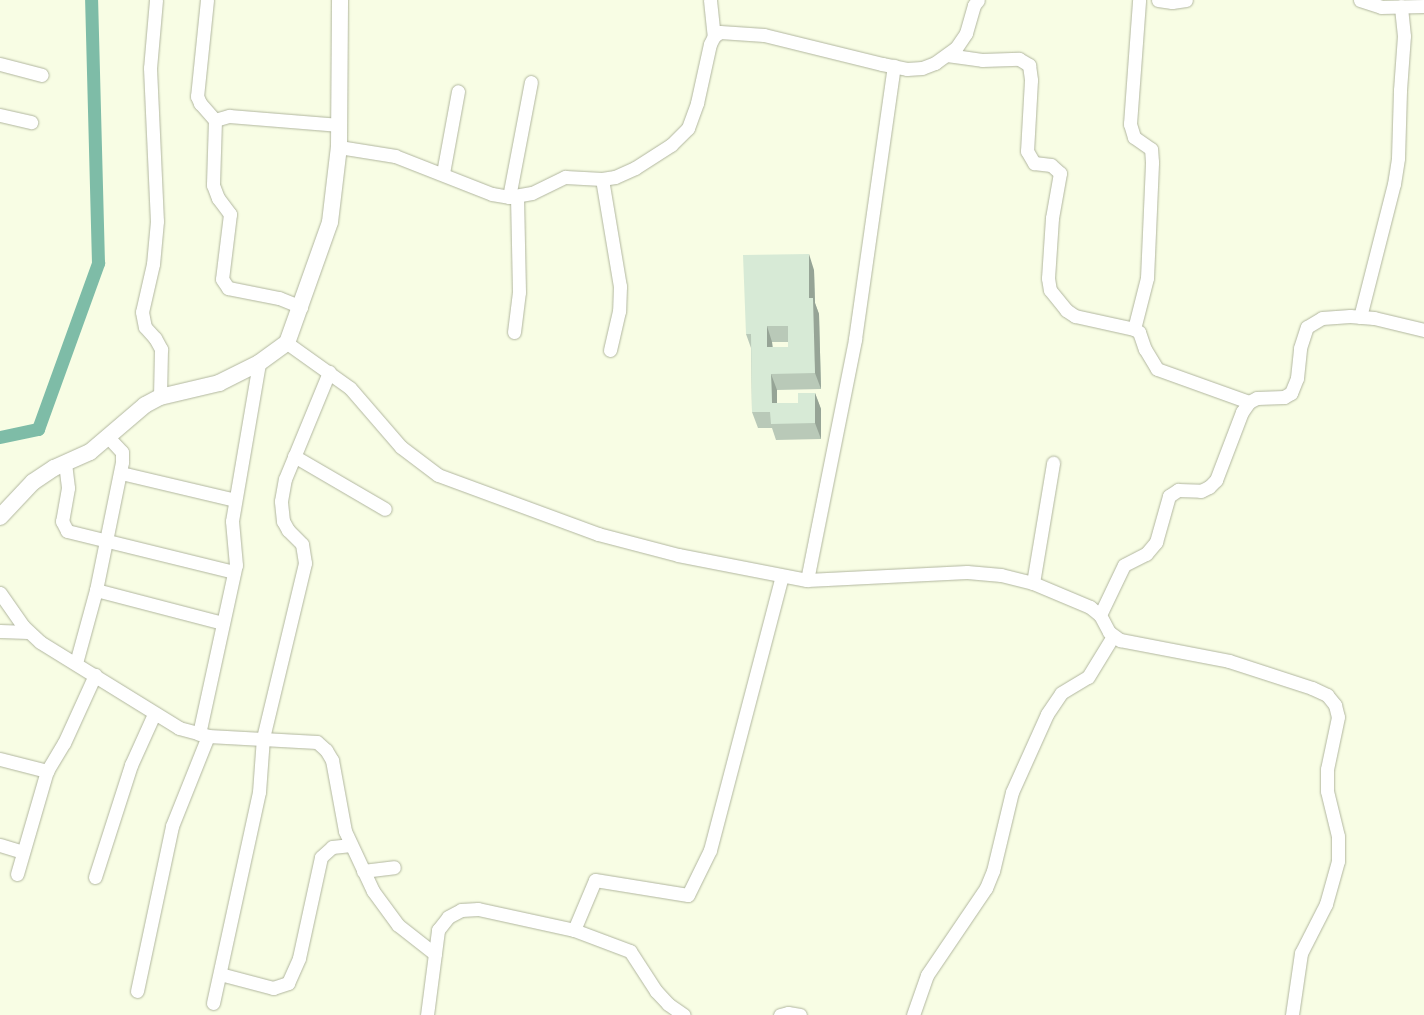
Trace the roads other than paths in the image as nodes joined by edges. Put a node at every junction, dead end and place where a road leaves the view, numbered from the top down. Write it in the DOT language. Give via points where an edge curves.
graph roads {
  1 [pos="156,0"];
  2 [pos="207,0"];
  3 [pos="340,0"];
  4 [pos="710,0"];
  5 [pos="1139,0"];
  6 [pos="1158,0"];
  7 [pos="1186,0"];
  8 [pos="1360,0"];
  9 [pos="974,2"];
  10 [pos="1401,6"];
  11 [pos="1424,6"];
  12 [pos="714,36"];
  13 [pos="947,55"];
  14 [pos="0,64"];
  15 [pos="894,66"];
  16 [pos="42,75"];
  17 [pos="531,82"];
  18 [pos="458,91"];
  19 [pos="0,115"];
  20 [pos="215,120"];
  21 [pos="31,122"];
  22 [pos="340,125"];
  23 [pos="339,147"];
  24 [pos="443,173"];
  25 [pos="602,179"];
  26 [pos="513,197"];
  27 [pos="301,308"];
  28 [pos="1360,317"];
  29 [pos="1134,330"];
  30 [pos="1424,330"];
  31 [pos="514,332"];
  32 [pos="287,343"];
  33 [pos="610,350"];
  34 [pos="259,363"];
  35 [pos="329,372"];
  36 [pos="160,397"];
  37 [pos="1249,402"];
  38 [pos="109,438"];
  39 [pos="294,456"];
  40 [pos="64,463"];
  41 [pos="1053,463"];
  42 [pos="120,472"];
  43 [pos="235,500"];
  44 [pos="385,509"];
  45 [pos="0,517"];
  46 [pos="106,542"];
  47 [pos="234,572"];
  48 [pos="782,576"];
  49 [pos="807,580"];
  50 [pos="1033,583"];
  51 [pos="96,590"];
  52 [pos="0,593"];
  53 [pos="1100,615"];
  54 [pos="223,623"];
  55 [pos="0,631"];
  56 [pos="28,632"];
  57 [pos="1113,636"];
  58 [pos="76,663"];
  59 [pos="95,675"];
  60 [pos="154,714"];
  61 [pos="203,735"];
  62 [pos="263,738"];
  63 [pos="0,759"];
  64 [pos="47,772"];
  65 [pos="0,845"];
  66 [pos="351,845"];
  67 [pos="23,852"];
  68 [pos="394,867"];
  69 [pos="364,871"];
  70 [pos="17,874"];
  71 [pos="95,877"];
  72 [pos="574,930"];
  73 [pos="435,954"];
  74 [pos="220,974"];
  75 [pos="137,991"];
  76 [pos="213,1003"];
  77 [pos="427,1015"];
  78 [pos="684,1015"];
  79 [pos="780,1015"];
  80 [pos="800,1015"];
  81 [pos="913,1015"];
  82 [pos="1292,1015"];
  1 -- 36 [label="street" via="150,68 157,221 153,264 142,312 145,327 161,349"];
  2 -- 20 [label="street" via="197,96 200,104"];
  3 -- 22 [label="street"];
  4 -- 12 [label="street"];
  5 -- 29 [label="street" via="1130,124 1134,137 1151,149 1152,162 1147,278"];
  6 -- 7 [label="street"];
  8 -- 10 [label="street" via="1381,7"];
  9 -- 13 [label="street" via="966,33"];
  10 -- 11 [label="street"];
  10 -- 28 [label="street" via="1404,36 1398,158 1394,184"];
  12 -- 15 [label="street" via="720,32 730,31 764,35"];
  12 -- 25 [label="street" via="688,128 671,145 636,168 615,177"];
  13 -- 15 [label="street" via="922,68"];
  13 -- 29 [label="street" via="982,60 1018,59 1029,65 1031,80 1027,151 1034,163 1051,165 1060,173 1052,218 1048,278 1050,290 1066,310 1075,316"];
  14 -- 16 [label="street"];
  15 -- 49 [label="street" via="855,339"];
  17 -- 26 [label="street"];
  18 -- 24 [label="street"];
  19 -- 21 [label="street"];
  20 -- 22 [label="street" via="229,116"];
  20 -- 27 [label="street" via="213,185 218,198 230,214 231,222 222,273 224,285 235,290 279,298"];
  22 -- 23 [label="street"];
  23 -- 24 [label="street" via="395,156"];
  23 -- 27 [label="street" via="330,222"];
  24 -- 26 [label="street" via="492,194"];
  25 -- 26 [label="street" via="565,178"];
  25 -- 33 [label="street" via="620,286 619,311"];
  26 -- 31 [label="street" via="519,292"];
  27 -- 32 [label="street"];
  28 -- 30 [label="street"];
  28 -- 37 [label="street" via="1336,316 1313,321 1303,336 1297,378 1291,393 1284,397 1257,398"];
  29 -- 37 [label="street" via="1139,332 1145,349 1157,369"];
  32 -- 34 [label="street"];
  32 -- 35 [label="street"];
  34 -- 36 [label="street" via="219,383"];
  34 -- 43 [label="street"];
  35 -- 39 [label="street"];
  35 -- 48 [label="street" via="350,388 401,447 438,476 598,534 678,555"];
  36 -- 38 [label="street" via="144,406"];
  37 -- 53 [label="street" via="1216,480 1201,491 1178,490 1169,496 1156,542 1146,554 1124,565"];
  38 -- 40 [label="street" via="90,452"];
  38 -- 42 [label="street" via="122,452"];
  39 -- 44 [label="street"];
  39 -- 62 [label="street" via="285,478 281,512 288,530 302,544 305,563"];
  40 -- 45 [label="street" via="33,482"];
  40 -- 46 [label="street" via="68,488 62,521 64,527 73,533"];
  41 -- 50 [label="street"];
  42 -- 43 [label="street"];
  42 -- 46 [label="street"];
  43 -- 47 [label="street" via="231,529 236,551"];
  46 -- 47 [label="street"];
  46 -- 51 [label="street"];
  47 -- 54 [label="street"];
  48 -- 49 [label="street"];
  48 -- 72 [label="street" via="710,850 688,896 595,880"];
  49 -- 50 [label="street" via="967,572 1001,575"];
  50 -- 53 [label="street" via="1082,603"];
  51 -- 54 [label="street"];
  51 -- 58 [label="street"];
  52 -- 56 [label="street"];
  53 -- 57 [label="street"];
  54 -- 61 [label="street"];
  55 -- 56 [label="street"];
  56 -- 58 [label="street"];
  57 -- 81 [label="street" via="1088,677 1061,693 1047,714 1012,792 993,871 986,888 927,975"];
  57 -- 82 [label="street" via="1120,640 1229,661 1312,688 1327,695 1335,705 1338,717 1327,769 1327,790 1338,836 1338,861 1326,904 1301,953"];
  58 -- 59 [label="street"];
  59 -- 60 [label="street"];
  59 -- 64 [label="street" via="64,743"];
  60 -- 61 [label="street" via="179,728"];
  60 -- 71 [label="street" via="131,766"];
  61 -- 62 [label="street"];
  61 -- 75 [label="street" via="172,826"];
  62 -- 66 [label="street" via="304,739 317,742 326,750 332,760 344,831"];
  62 -- 74 [label="street" via="259,792"];
  63 -- 64 [label="street"];
  64 -- 67 [label="street"];
  65 -- 67 [label="street"];
  66 -- 69 [label="street"];
  66 -- 74 [label="street" via="332,847 321,857 299,958 288,983 273,988"];
  67 -- 70 [label="street"];
  68 -- 69 [label="street"];
  69 -- 73 [label="street" via="381,906 398,925"];
  72 -- 73 [label="street" via="478,909 461,910 448,917 438,930"];
  72 -- 78 [label="street" via="630,951 656,991 668,1004"];
  73 -- 77 [label="street"];
  74 -- 76 [label="street"];
  79 -- 80 [label="street"];
}
